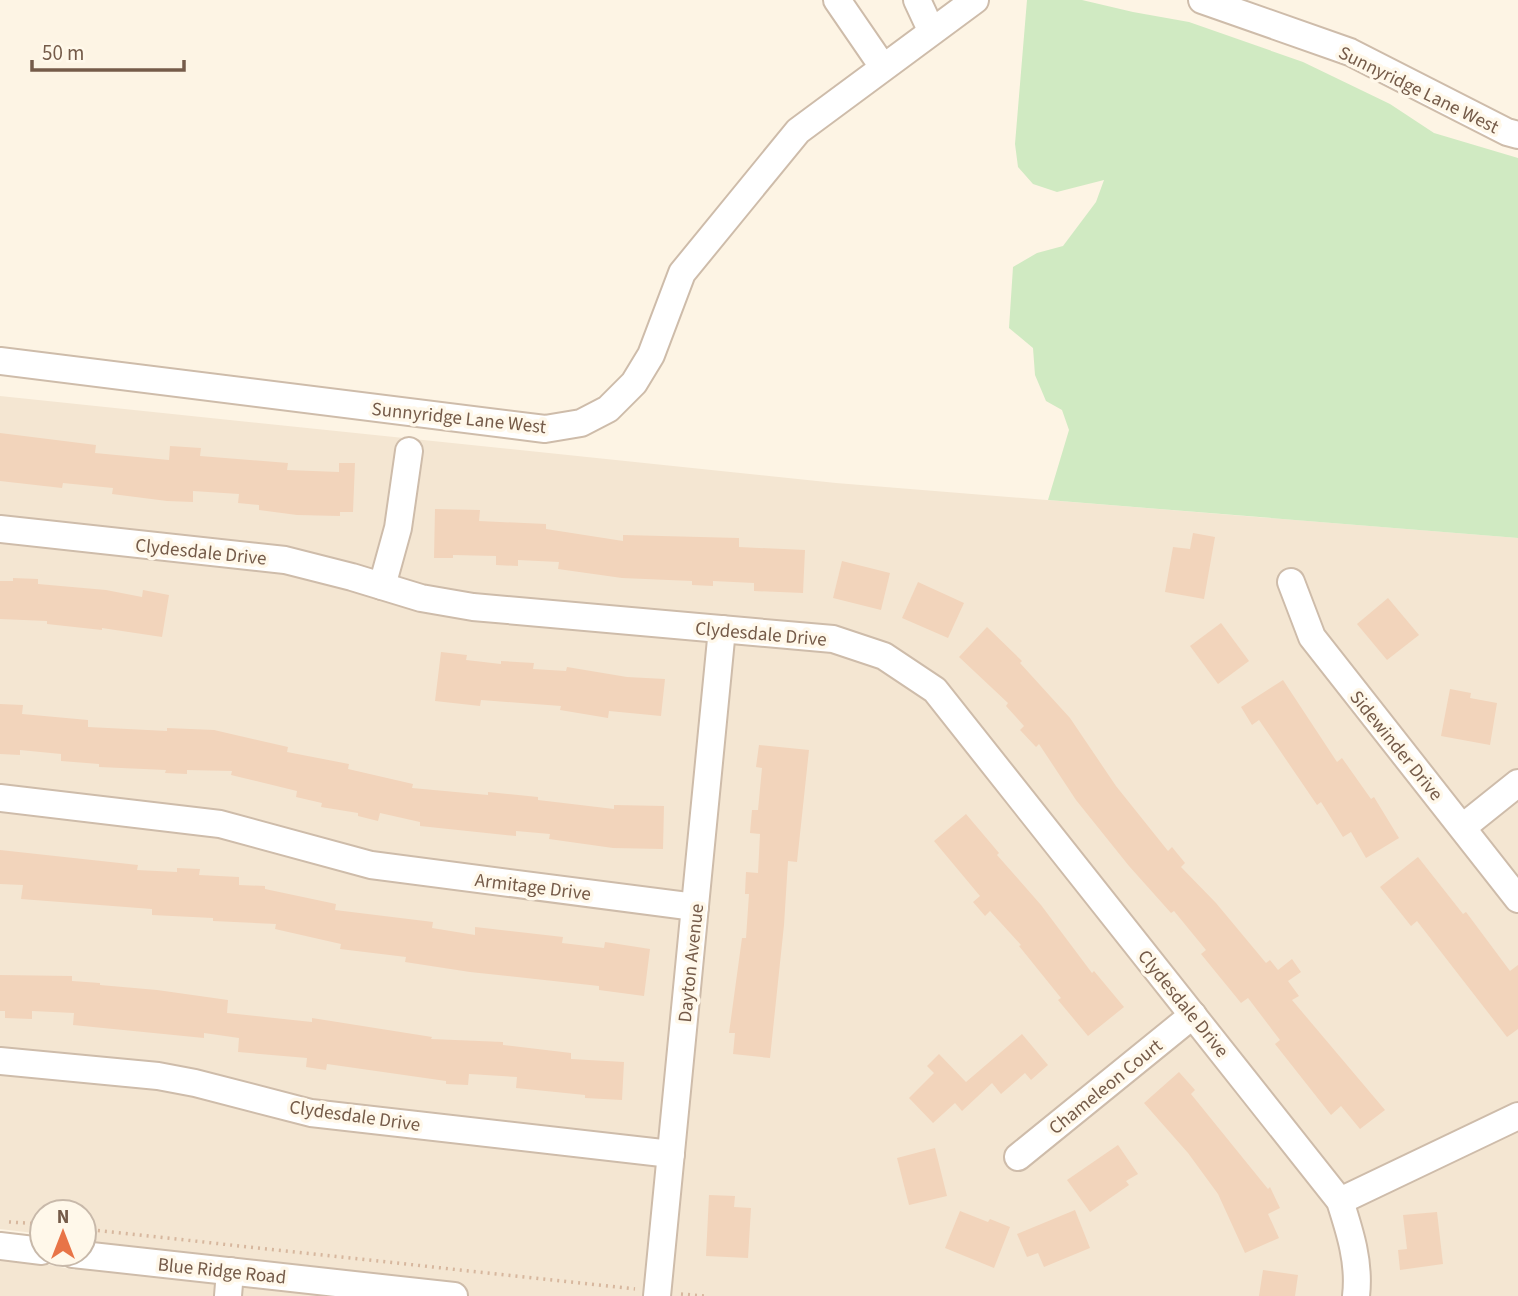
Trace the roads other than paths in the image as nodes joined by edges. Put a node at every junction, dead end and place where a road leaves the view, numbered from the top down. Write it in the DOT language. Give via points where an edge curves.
graph roads {
  1 [pos="837,0"];
  2 [pos="917,0"];
  3 [pos="975,0"];
  4 [pos="1202,0"];
  5 [pos="931,30"];
  6 [pos="883,67"];
  7 [pos="1518,135"];
  8 [pos="0,361"];
  9 [pos="409,451"];
  10 [pos="0,529"];
  11 [pos="1291,582"];
  12 [pos="382,586"];
  13 [pos="722,629"];
  14 [pos="1518,783"];
  15 [pos="0,798"];
  16 [pos="1463,827"];
  17 [pos="1518,899"];
  18 [pos="695,907"];
  19 [pos="1193,1015"];
  20 [pos="0,1061"];
  21 [pos="1518,1115"];
  22 [pos="671,1154"];
  23 [pos="1018,1157"];
  24 [pos="1340,1201"];
  25 [pos="0,1246"];
  26 [pos="28,1249"];
  27 [pos="98,1259"];
  28 [pos="229,1284"];
  29 [pos="657,1294"];
  30 [pos="454,1296"];
  31 [pos="1356,1296"];
  1 -- 6 [label="street"];
  2 -- 5 [label="street"];
  3 -- 5 [label="street, Sunnyridge Lane West"];
  4 -- 7 [label="street, Sunnyridge Lane West" via="1350,52"];
  5 -- 6 [label="street, Sunnyridge Lane West"];
  6 -- 8 [label="street, Sunnyridge Lane West" via="798,131 682,274 651,355 634,383 608,409 581,423 545,429"];
  9 -- 12 [label="street" via="398,528"];
  10 -- 12 [label="street, Clydesdale Drive" via="285,560"];
  11 -- 16 [label="street, Sidewinder Drive" via="1312,637"];
  12 -- 13 [label="street, Clydesdale Drive" via="473,607"];
  13 -- 18 [label="street, Dayton Avenue"];
  13 -- 19 [label="street, Clydesdale Drive" via="833,639 884,656 935,690"];
  14 -- 16 [label="street"];
  15 -- 18 [label="street, Armitage Drive" via="220,824 371,865"];
  16 -- 17 [label="street, Sidewinder Drive"];
  18 -- 22 [label="street, Dayton Avenue"];
  19 -- 23 [label="street, Chameleon Court"];
  19 -- 24 [label="street, Clydesdale Drive"];
  20 -- 22 [label="street, Clydesdale Drive" via="158,1076 311,1113"];
  21 -- 24 [label="street"];
  22 -- 29 [label="street, Dayton Avenue"];
  24 -- 31 [label="street, Clydesdale Drive" via="1358,1276"];
  25 -- 26 [label="street"];
  27 -- 28 [label="street, Blue Ridge Road"];
  28 -- 30 [label="street, Blue Ridge Road"];
}
